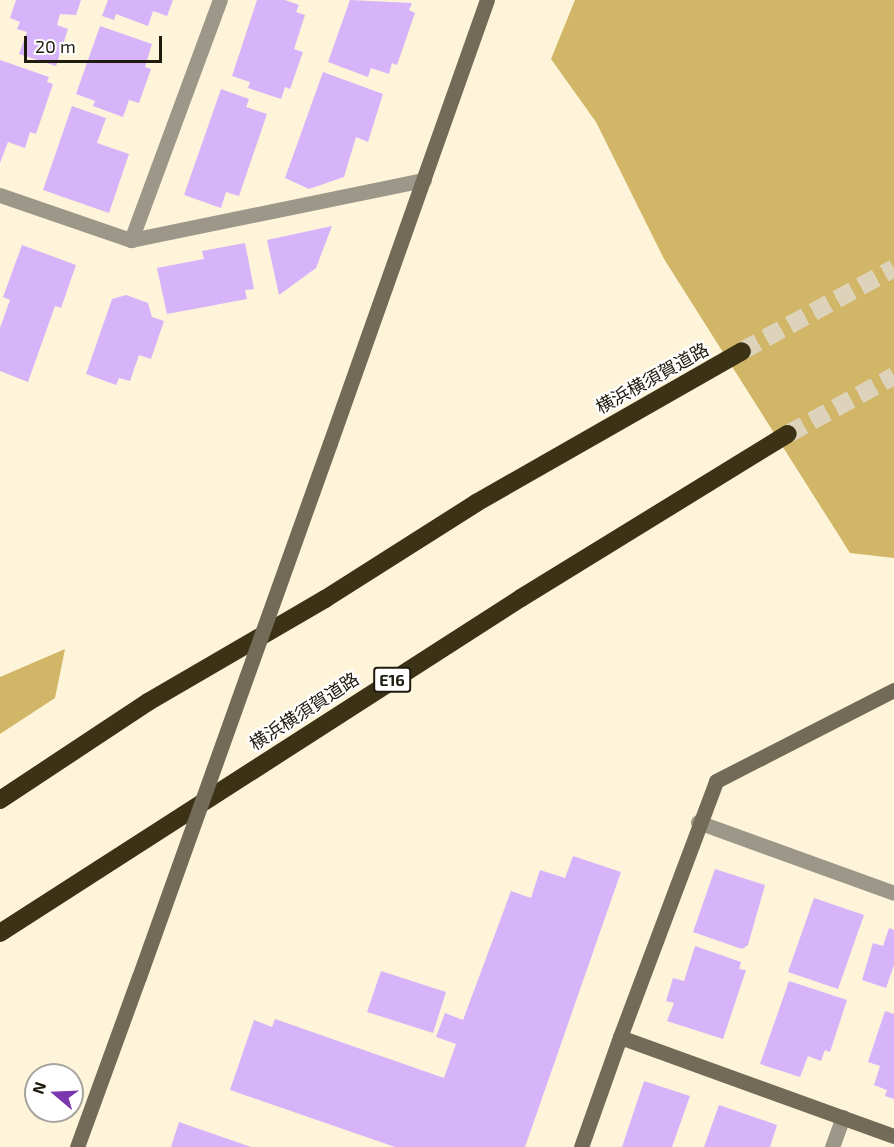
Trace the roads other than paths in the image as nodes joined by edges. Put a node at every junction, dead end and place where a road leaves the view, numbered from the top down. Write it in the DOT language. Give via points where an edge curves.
graph roads {
  1 [pos="220,0"];
  2 [pos="487,0"];
  3 [pos="424,180"];
  4 [pos="0,195"];
  5 [pos="131,240"];
  6 [pos="742,351"];
  7 [pos="788,434"];
  8 [pos="894,690"];
  9 [pos="0,800"];
  10 [pos="698,822"];
  11 [pos="894,893"];
  12 [pos="0,933"];
  13 [pos="620,1037"];
  14 [pos="843,1117"];
  15 [pos="894,1136"];
  16 [pos="77,1147"];
  17 [pos="581,1147"];
  18 [pos="832,1147"];
  1 -- 5 [label="street"];
  2 -- 3 [label="street"];
  3 -- 5 [label="street"];
  3 -- 16 [label="street, bridge"];
  4 -- 5 [label="street"];
  6 -- 9 [label="highway, 横浜横須賀道路" via="476,503 325,599 148,702"];
  7 -- 12 [label="highway, 横浜横須賀道路 / E16" via="520,598"];
  8 -- 10 [label="street" via="716,781"];
  10 -- 11 [label="street"];
  10 -- 13 [label="street"];
  13 -- 14 [label="street"];
  13 -- 17 [label="street"];
  14 -- 15 [label="street"];
  14 -- 18 [label="street"];
}
